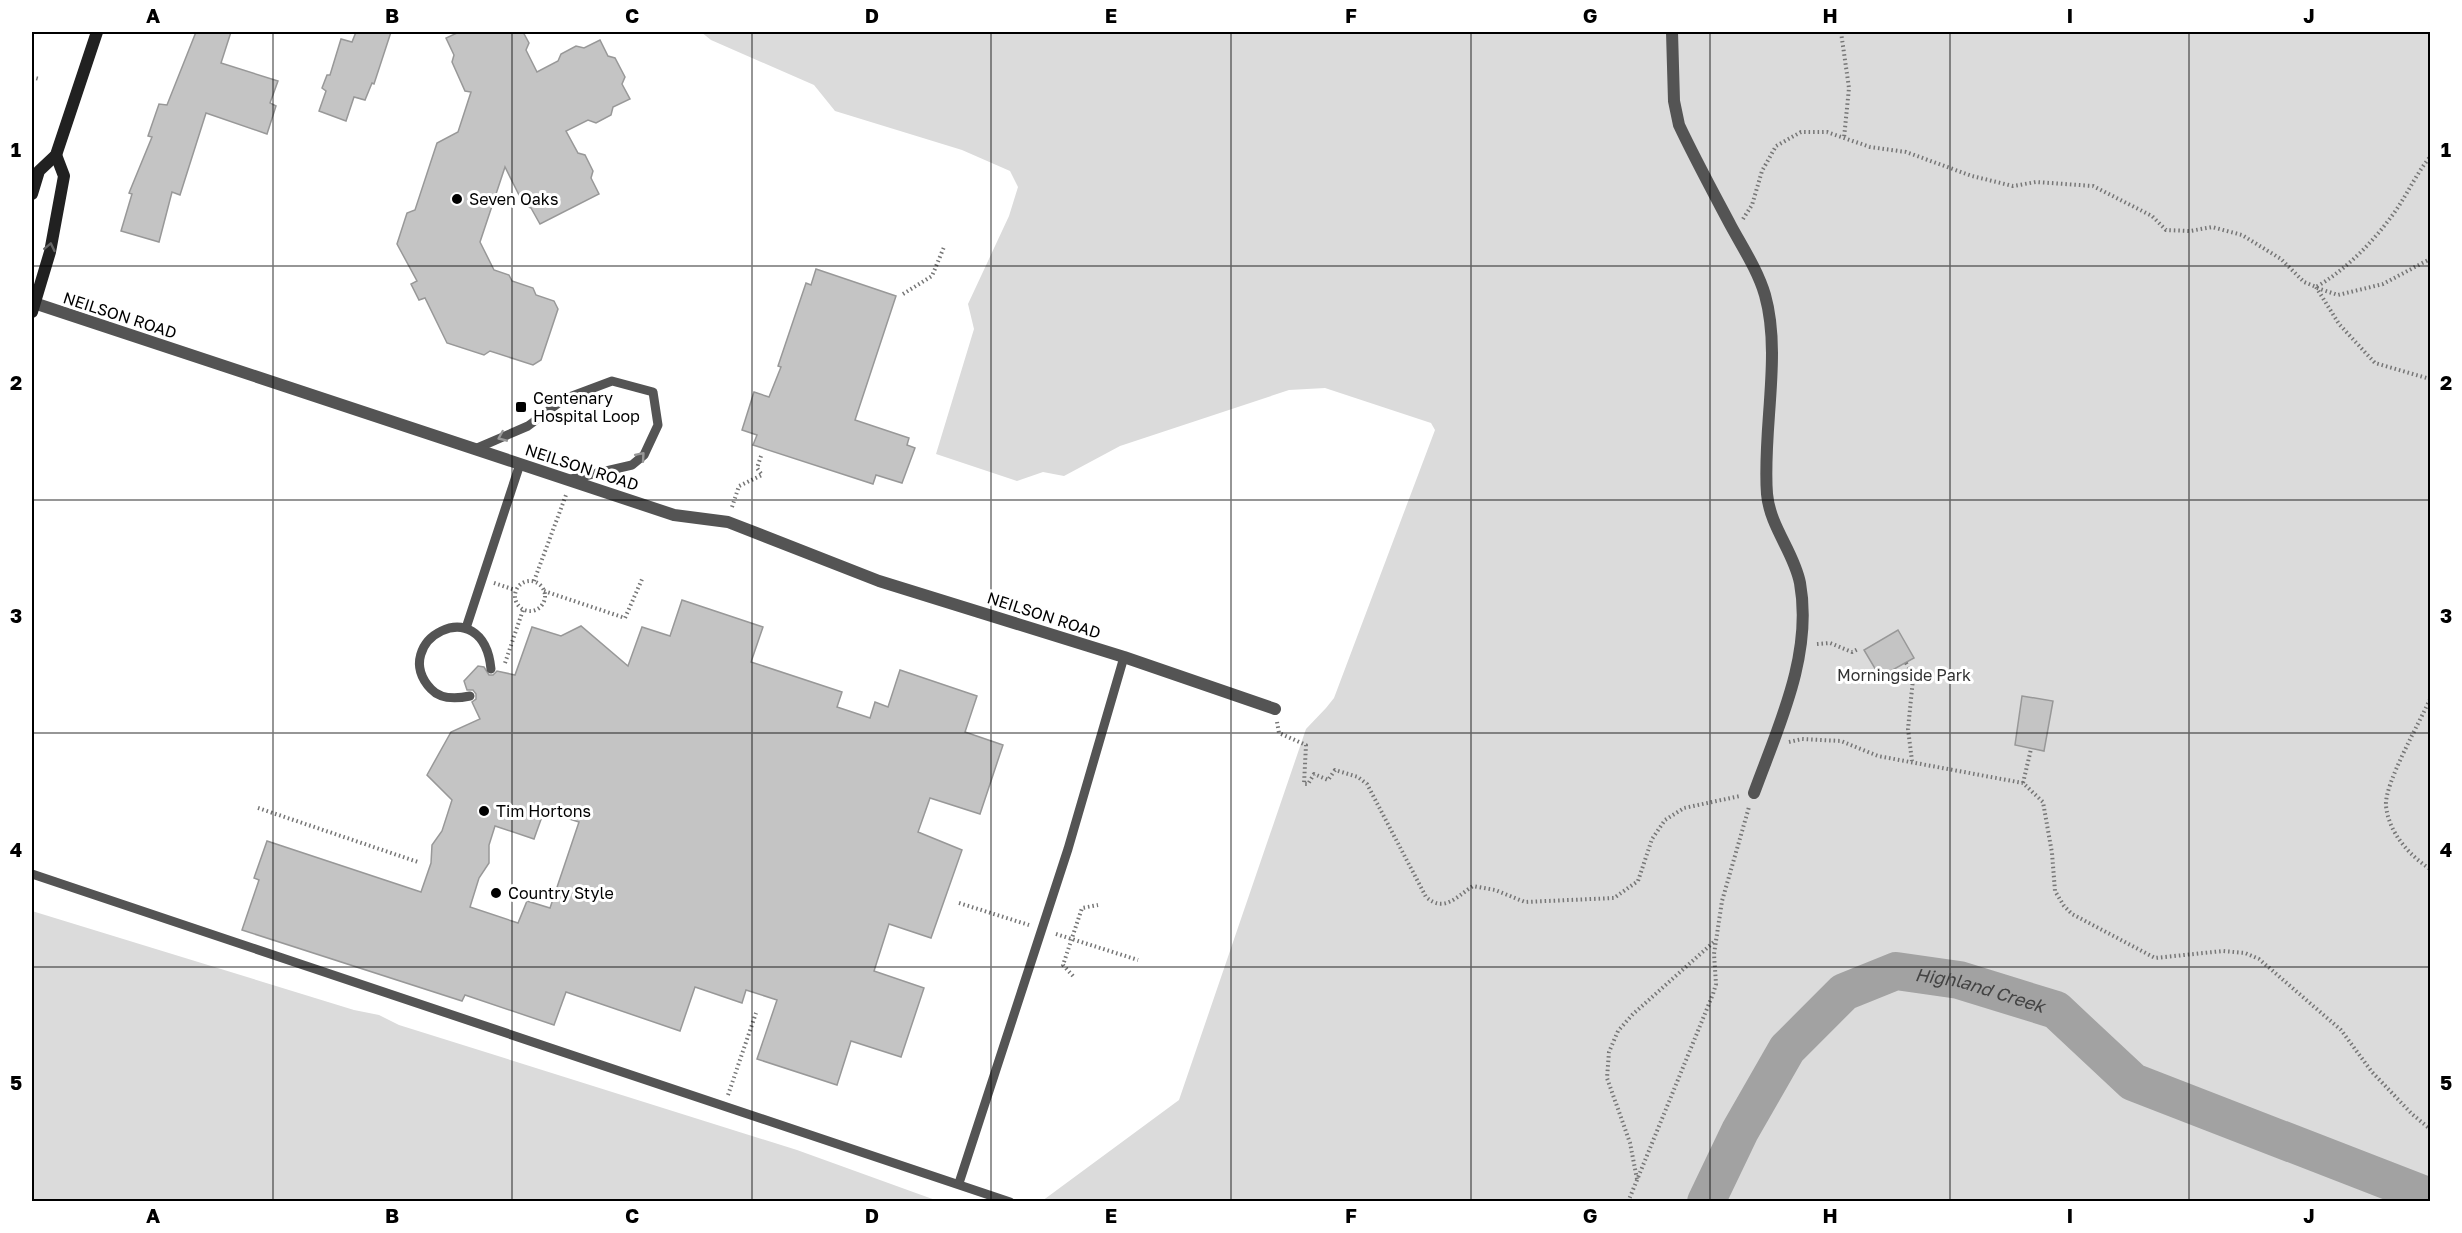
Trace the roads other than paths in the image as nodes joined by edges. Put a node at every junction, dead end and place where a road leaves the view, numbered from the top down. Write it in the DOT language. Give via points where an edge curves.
graph roads {
  1 [pos="97,32"];
  2 [pos="1672,32"];
  3 [pos="56,155"];
  4 [pos="32,194"];
  5 [pos="32,306"];
  6 [pos="475,449"];
  7 [pos="520,464"];
  8 [pos="569,480"];
  9 [pos="466,628"];
  10 [pos="1124,657"];
  11 [pos="491,667"];
  12 [pos="470,696"];
  13 [pos="1275,709"];
  14 [pos="1754,793"];
  15 [pos="32,874"];
  16 [pos="959,1184"];
  17 [pos="1010,1202"];
  1 -- 3 [label="main road"];
  2 -- 14 [label="street" via="1674,101 1679,125 1765,295 1771,334 1767,496 1800,584 1801,644 1797,668"];
  3 -- 4 [label="main road" via="39,171"];
  5 -- 3 [label="main road, one-way" via="50,252 64,176"];
  5 -- 6 [label="street, NEILSON ROAD"];
  6 -- 7 [label="street, NEILSON ROAD"];
  8 -- 6 [label="lane, one-way" via="632,465 644,455 658,425 653,392 612,381 564,399 528,426"];
  7 -- 8 [label="street, NEILSON ROAD"];
  7 -- 9 [label="lane"];
  8 -- 10 [label="street, NEILSON ROAD" via="674,515 728,522 879,581"];
  9 -- 11 [label="lane" via="486,644"];
  9 -- 12 [label="lane" via="450,627 437,632 426,642 419,665 425,682 434,692 447,698"];
  10 -- 13 [label="street, NEILSON ROAD"];
  10 -- 16 [label="lane" via="1068,849"];
  15 -- 16 [label="lane"];
  16 -- 17 [label="lane"];
}
